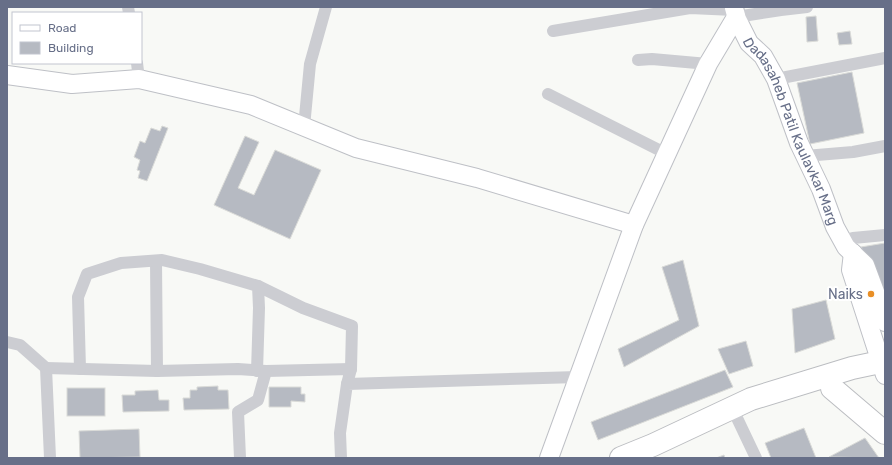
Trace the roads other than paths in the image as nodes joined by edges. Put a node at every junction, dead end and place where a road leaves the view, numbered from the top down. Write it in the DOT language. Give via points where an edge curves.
graph roads {
  1 [pos="326,7"];
  2 [pos="808,7"];
  3 [pos="735,11"];
  4 [pos="553,31"];
  5 [pos="885,58"];
  6 [pos="638,60"];
  7 [pos="708,64"];
  8 [pos="138,71"];
  9 [pos="7,75"];
  10 [pos="776,79"];
  11 [pos="548,94"];
  12 [pos="304,127"];
  13 [pos="884,150"];
  14 [pos="667,154"];
  15 [pos="805,156"];
  16 [pos="634,225"];
  17 [pos="885,235"];
  18 [pos="847,247"];
  19 [pos="156,261"];
  20 [pos="258,286"];
  21 [pos="885,322"];
  22 [pos="7,342"];
  23 [pos="46,368"];
  24 [pos="884,368"];
  25 [pos="80,369"];
  26 [pos="351,369"];
  27 [pos="157,371"];
  28 [pos="261,371"];
  29 [pos="578,377"];
  30 [pos="347,384"];
  31 [pos="832,388"];
  32 [pos="737,418"];
  33 [pos="885,433"];
  34 [pos="50,458"];
  35 [pos="240,458"];
  36 [pos="341,458"];
  37 [pos="549,458"];
  38 [pos="621,458"];
  39 [pos="646,458"];
  40 [pos="756,458"];
  1 -- 12 [label="street" via="310,64"];
  2 -- 3 [label="street"];
  3 -- 4 [label="street" via="690,8"];
  3 -- 7 [label="street"];
  3 -- 10 [label="street, Dadasaheb Patil Kaulavkar Marg" via="749,43 763,56"];
  5 -- 10 [label="street"];
  6 -- 7 [label="street"];
  7 -- 14 [label="street"];
  8 -- 9 [label="street" via="72,84"];
  8 -- 12 [label="street" via="251,105"];
  10 -- 15 [label="street, Dadasaheb Patil Kaulavkar Marg"];
  11 -- 14 [label="street"];
  12 -- 16 [label="street" via="356,148 477,178"];
  13 -- 15 [label="street"];
  14 -- 16 [label="street"];
  15 -- 18 [label="street, Dadasaheb Patil Kaulavkar Marg" via="835,227"];
  16 -- 29 [label="street"];
  17 -- 18 [label="street" via="853,238"];
  18 -- 21 [label="street" via="865,265"];
  18 -- 24 [label="street" via="851,270"];
  19 -- 20 [label="street" via="200,268"];
  19 -- 25 [label="street" via="121,263 87,274 78,297"];
  19 -- 27 [label="street"];
  20 -- 26 [label="street" via="303,308 352,326"];
  20 -- 28 [label="street"];
  22 -- 23 [label="street" via="20,345"];
  23 -- 25 [label="street"];
  23 -- 34 [label="street"];
  24 -- 31 [label="highway"];
  24 -- 38 [label="highway" via="852,368 751,399"];
  25 -- 27 [label="street"];
  26 -- 28 [label="street"];
  26 -- 30 [label="street"];
  27 -- 28 [label="street"];
  28 -- 35 [label="street" via="258,400 238,412"];
  29 -- 30 [label="street"];
  29 -- 37 [label="street"];
  30 -- 36 [label="street" via="340,433"];
  31 -- 32 [label="highway" via="756,408"];
  31 -- 33 [label="highway"];
  32 -- 39 [label="highway"];
  32 -- 40 [label="street"];
}
